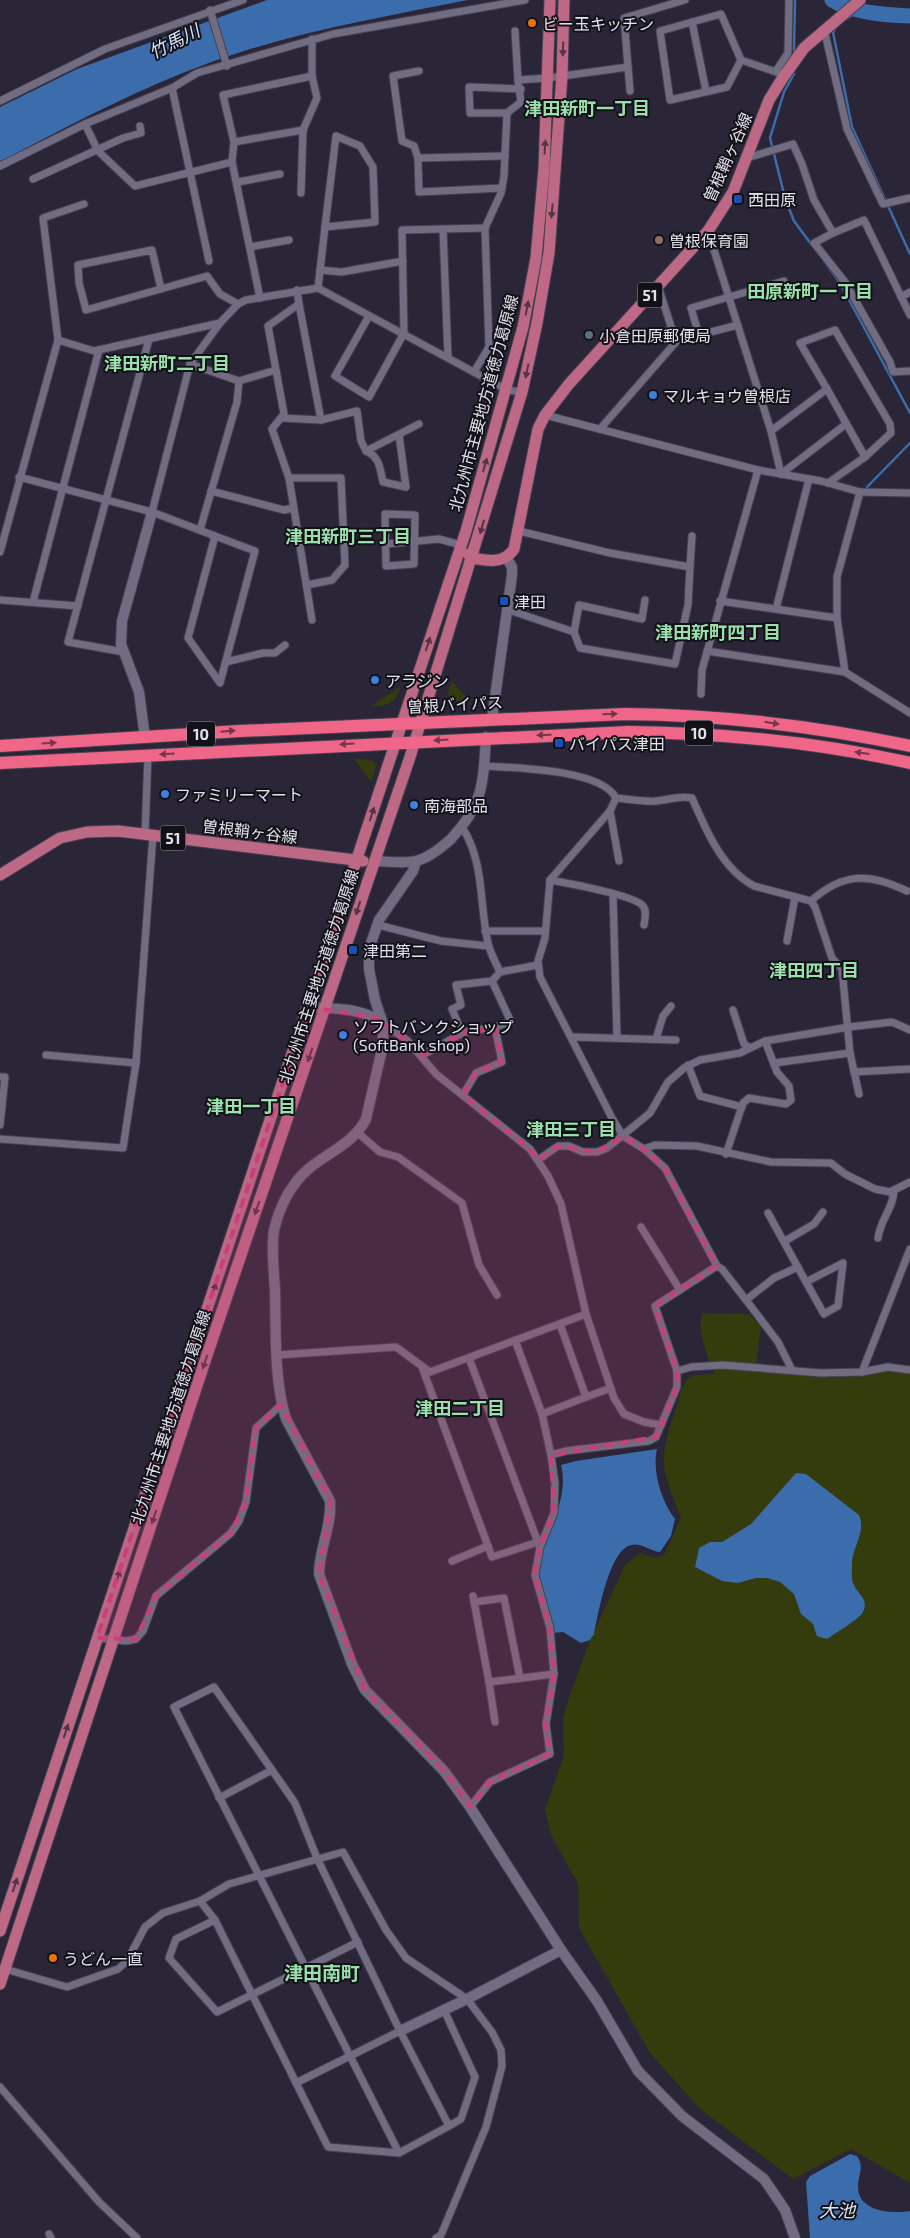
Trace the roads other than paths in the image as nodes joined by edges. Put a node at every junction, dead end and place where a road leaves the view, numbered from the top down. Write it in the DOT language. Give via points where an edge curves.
graph roads {
  1 [pos="244,0"];
  2 [pos="525,0"];
  3 [pos="550,0"];
  4 [pos="564,0"];
  5 [pos="685,0"];
  6 [pos="789,0"];
  7 [pos="860,0"];
  8 [pos="210,10"];
  9 [pos="692,22"];
  10 [pos="824,29"];
  11 [pos="515,31"];
  12 [pos="312,39"];
  13 [pos="741,60"];
  14 [pos="227,66"];
  15 [pos="628,67"];
  16 [pos="419,71"];
  17 [pos="780,73"];
  18 [pos="312,76"];
  19 [pos="562,76"];
  20 [pos="548,78"];
  21 [pos="518,80"];
  22 [pos="172,88"];
  23 [pos="521,89"];
  24 [pos="630,91"];
  25 [pos="706,92"];
  26 [pos="0,101"];
  27 [pos="507,114"];
  28 [pos="84,124"];
  29 [pos="140,126"];
  30 [pos="303,130"];
  31 [pos="234,142"];
  32 [pos="98,151"];
  33 [pos="505,156"];
  34 [pos="418,158"];
  35 [pos="747,158"];
  36 [pos="232,162"];
  37 [pos="0,166"];
  38 [pos="190,171"];
  39 [pos="280,174"];
  40 [pos="32,180"];
  41 [pos="238,182"];
  42 [pos="502,188"];
  43 [pos="301,193"];
  44 [pos="910,198"];
  45 [pos="84,204"];
  46 [pos="325,227"];
  47 [pos="485,228"];
  48 [pos="443,229"];
  49 [pos="708,231"];
  50 [pos="833,232"];
  51 [pos="289,240"];
  52 [pos="250,247"];
  53 [pos="209,261"];
  54 [pos="403,261"];
  55 [pos="320,270"];
  56 [pos="784,281"];
  57 [pos="658,286"];
  58 [pos="318,288"];
  59 [pos="161,289"];
  60 [pos="297,290"];
  61 [pos="910,292"];
  62 [pos="728,295"];
  63 [pos="901,297"];
  64 [pos="260,298"];
  65 [pos="238,304"];
  66 [pos="298,304"];
  67 [pos="910,315"];
  68 [pos="369,316"];
  69 [pos="220,323"];
  70 [pos="738,325"];
  71 [pos="404,333"];
  72 [pos="149,339"];
  73 [pos="58,340"];
  74 [pos="100,350"];
  75 [pos="448,357"];
  76 [pos="190,364"];
  77 [pos="276,370"];
  78 [pos="910,371"];
  79 [pos="474,372"];
  80 [pos="239,380"];
  81 [pos="827,389"];
  82 [pos="507,390"];
  83 [pos="522,392"];
  84 [pos="545,414"];
  85 [pos="281,418"];
  86 [pos="321,420"];
  87 [pos="419,424"];
  88 [pos="846,424"];
  89 [pos="600,429"];
  90 [pos="771,431"];
  91 [pos="399,435"];
  92 [pos="366,452"];
  93 [pos="865,456"];
  94 [pos="758,470"];
  95 [pos="781,474"];
  96 [pos="19,477"];
  97 [pos="290,478"];
  98 [pos="809,479"];
  99 [pos="828,483"];
  100 [pos="62,489"];
  101 [pos="211,491"];
  102 [pos="860,492"];
  103 [pos="910,494"];
  104 [pos="105,500"];
  105 [pos="293,508"];
  106 [pos="152,512"];
  107 [pos="200,530"];
  108 [pos="519,531"];
  109 [pos="215,536"];
  110 [pos="692,536"];
  111 [pos="414,542"];
  112 [pos="386,544"];
  113 [pos="461,545"];
  114 [pos="0,552"];
  115 [pos="506,557"];
  116 [pos="472,558"];
  117 [pos="690,567"];
  118 [pos="307,585"];
  119 [pos="0,600"];
  120 [pos="645,600"];
  121 [pos="720,601"];
  122 [pos="33,602"];
  123 [pos="78,606"];
  124 [pos="506,609"];
  125 [pos="776,609"];
  126 [pos="836,618"];
  127 [pos="312,620"];
  128 [pos="574,632"];
  129 [pos="285,645"];
  130 [pos="707,651"];
  131 [pos="124,652"];
  132 [pos="226,662"];
  133 [pos="845,672"];
  134 [pos="701,694"];
  135 [pos="910,714"];
  136 [pos="492,719"];
  137 [pos="421,722"];
  138 [pos="401,723"];
  139 [pos="486,737"];
  140 [pos="145,738"];
  141 [pos="395,741"];
  142 [pos="415,741"];
  143 [pos="0,746"];
  144 [pos="910,746"];
  145 [pos="148,755"];
  146 [pos="0,763"];
  147 [pos="910,763"];
  148 [pos="485,766"];
  149 [pos="616,798"];
  150 [pos="610,811"];
  151 [pos="462,827"];
  152 [pos="149,835"];
  153 [pos="356,861"];
  154 [pos="374,861"];
  155 [pos="620,861"];
  156 [pos="416,862"];
  157 [pos="0,875"];
  158 [pos="550,880"];
  159 [pos="907,891"];
  160 [pos="612,894"];
  161 [pos="795,897"];
  162 [pos="811,901"];
  163 [pos="378,925"];
  164 [pos="644,925"];
  165 [pos="485,931"];
  166 [pos="545,931"];
  167 [pos="787,940"];
  168 [pos="488,946"];
  169 [pos="538,965"];
  170 [pos="500,972"];
  171 [pos="492,981"];
  172 [pos="671,1006"];
  173 [pos="308,1007"];
  174 [pos="325,1008"];
  175 [pos="733,1010"];
  176 [pos="384,1024"];
  177 [pos="496,1026"];
  178 [pos="849,1027"];
  179 [pos="910,1030"];
  180 [pos="462,1033"];
  181 [pos="572,1037"];
  182 [pos="617,1037"];
  183 [pos="656,1039"];
  184 [pos="676,1040"];
  185 [pos="765,1042"];
  186 [pos="749,1047"];
  187 [pos="850,1053"];
  188 [pos="46,1055"];
  189 [pos="421,1056"];
  190 [pos="136,1063"];
  191 [pos="774,1063"];
  192 [pos="688,1065"];
  193 [pos="910,1069"];
  194 [pos="854,1072"];
  195 [pos="0,1076"];
  196 [pos="859,1094"];
  197 [pos="463,1095"];
  198 [pos="742,1107"];
  199 [pos="0,1124"];
  200 [pos="358,1133"];
  201 [pos="623,1136"];
  202 [pos="0,1139"];
  203 [pos="644,1149"];
  204 [pos="726,1154"];
  205 [pos="538,1160"];
  206 [pos="910,1182"];
  207 [pos="894,1190"];
  208 [pos="823,1212"];
  209 [pos="768,1213"];
  210 [pos="641,1227"];
  211 [pos="878,1238"];
  212 [pos="785,1241"];
  213 [pos="910,1250"];
  214 [pos="717,1266"];
  215 [pos="798,1267"];
  216 [pos="806,1282"];
  217 [pos="680,1290"];
  218 [pos="497,1294"];
  219 [pos="746,1300"];
  220 [pos="586,1314"];
  221 [pos="560,1324"];
  222 [pos="515,1340"];
  223 [pos="277,1355"];
  224 [pos="469,1358"];
  225 [pos="422,1366"];
  226 [pos="792,1370"];
  227 [pos="910,1370"];
  228 [pos="678,1371"];
  229 [pos="862,1372"];
  230 [pos="611,1388"];
  231 [pos="586,1397"];
  232 [pos="281,1405"];
  233 [pos="542,1414"];
  234 [pos="661,1425"];
  235 [pos="551,1455"];
  236 [pos="539,1544"];
  237 [pos="488,1546"];
  238 [pos="452,1561"];
  239 [pos="97,1638"];
  240 [pos="113,1640"];
  241 [pos="554,1674"];
  242 [pos="520,1678"];
  243 [pos="489,1682"];
  244 [pos="495,1722"];
  245 [pos="272,1770"];
  246 [pos="219,1798"];
  247 [pos="470,1807"];
  248 [pos="317,1858"];
  249 [pos="259,1875"];
  250 [pos="200,1901"];
  251 [pos="215,1920"];
  252 [pos="0,1932"];
  253 [pos="358,1942"];
  254 [pos="561,1950"];
  255 [pos="3,1969"];
  256 [pos="306,1969"];
  257 [pos="0,1984"];
  258 [pos="254,1995"];
  259 [pos="467,1999"];
  260 [pos="444,2010"];
  261 [pos="400,2031"];
  262 [pos="350,2057"];
  263 [pos="296,2083"];
  264 [pos="0,2087"];
  265 [pos="449,2126"];
  266 [pos="399,2152"];
  267 [pos="137,2238"];
  268 [pos="436,2238"];
  269 [pos="795,2238"];
  1 -- 8 [label="street"];
  2 -- 12 [label="street"];
  3 -- 20 [label="main road, 北九州市主要地方道徳力葛原線"];
  4 -- 19 [label="main road, 北九州市主要地方道徳力葛原線, one-way"];
  5 -- 15 [label="street" via="624,18"];
  6 -- 17 [label="street" via="788,53"];
  7 -- 10 [label="main road, 曽根鞘ヶ谷線 / 51"];
  8 -- 14 [label="street"];
  8 -- 26 [label="street" via="105,49"];
  9 -- 13 [label="street" via="721,14"];
  9 -- 25 [label="street"];
  9 -- 25 [label="street" via="660,31 670,100"];
  10 -- 17 [label="main road, 曽根鞘ヶ谷線 / 51"];
  10 -- 44 [label="street" via="847,129 883,204"];
  11 -- 21 [label="street"];
  12 -- 14 [label="street"];
  12 -- 18 [label="street"];
  13 -- 17 [label="street"];
  13 -- 25 [label="street" via="727,87"];
  14 -- 22 [label="street" via="197,74"];
  15 -- 19 [label="street"];
  15 -- 24 [label="street"];
  16 -- 34 [label="street" via="393,76 402,141 414,146"];
  17 -- 35 [label="main road, 曽根鞘ヶ谷線 / 51"];
  18 -- 30 [label="street" via="316,98"];
  18 -- 31 [label="street" via="223,95"];
  19 -- 20 [label="street"];
  19 -- 83 [label="main road, 北九州市主要地方道徳力葛原線, one-way" via="549,254"];
  20 -- 21 [label="street"];
  82 -- 20 [label="main road, 北九州市主要地方道徳力葛原線, one-way" via="536,258"];
  21 -- 23 [label="street"];
  22 -- 28 [label="street"];
  22 -- 38 [label="street"];
  23 -- 27 [label="street" via="521,102"];
  23 -- 27 [label="street" via="469,86 470,113"];
  27 -- 33 [label="street"];
  28 -- 32 [label="street"];
  28 -- 37 [label="street"];
  29 -- 32 [label="street" via="141,133"];
  30 -- 31 [label="street"];
  30 -- 43 [label="street"];
  31 -- 36 [label="street"];
  32 -- 38 [label="street" via="135,186"];
  32 -- 40 [label="street"];
  33 -- 34 [label="street"];
  33 -- 42 [label="street"];
  34 -- 42 [label="street" via="419,192"];
  35 -- 49 [label="main road, 曽根鞘ヶ谷線 / 51" via="733,192"];
  35 -- 50 [label="street" via="793,144 814,200"];
  36 -- 38 [label="street"];
  36 -- 41 [label="street"];
  38 -- 53 [label="street"];
  39 -- 41 [label="street"];
  41 -- 52 [label="street"];
  42 -- 47 [label="street"];
  45 -- 73 [label="street" via="43,218"];
  46 -- 46 [label="street" via="333,164 336,136 360,146 372,167 375,222"];
  46 -- 55 [label="street"];
  47 -- 48 [label="street"];
  47 -- 79 [label="street" via="489,346"];
  48 -- 54 [label="street" via="402,230"];
  48 -- 75 [label="street"];
  49 -- 57 [label="main road, 曽根鞘ヶ谷線 / 51"];
  49 -- 62 [label="street"];
  50 -- 63 [label="street" via="864,220"];
  50 -- 78 [label="street" via="814,244 845,282 893,372"];
  51 -- 52 [label="street"];
  52 -- 64 [label="street"];
  54 -- 55 [label="street" via="342,272"];
  54 -- 71 [label="street"];
  55 -- 58 [label="street"];
  56 -- 62 [label="street"];
  57 -- 84 [label="main road, 曽根鞘ヶ谷線 / 51"];
  57 -- 89 [label="street" via="676,342"];
  58 -- 60 [label="street"];
  58 -- 68 [label="street"];
  59 -- 59 [label="street" via="86,310 78,265 152,250"];
  59 -- 65 [label="street" via="207,276 220,294"];
  60 -- 64 [label="street"];
  60 -- 66 [label="street"];
  61 -- 63 [label="street"];
  62 -- 70 [label="street"];
  62 -- 70 [label="street" via="691,308 699,335"];
  63 -- 67 [label="street"];
  64 -- 65 [label="street"];
  65 -- 69 [label="street"];
  66 -- 77 [label="street" via="268,326"];
  66 -- 86 [label="street"];
  68 -- 71 [label="street"];
  68 -- 71 [label="street" via="335,376 369,397"];
  69 -- 72 [label="street"];
  69 -- 76 [label="street"];
  70 -- 90 [label="street"];
  71 -- 75 [label="street"];
  72 -- 74 [label="street"];
  72 -- 104 [label="street"];
  73 -- 74 [label="street"];
  73 -- 96 [label="street"];
  74 -- 100 [label="street"];
  75 -- 79 [label="street"];
  76 -- 80 [label="street"];
  76 -- 106 [label="street"];
  77 -- 80 [label="street"];
  77 -- 85 [label="street" via="284,414"];
  79 -- 82 [label="street"];
  80 -- 101 [label="street" via="237,402"];
  81 -- 88 [label="street"];
  81 -- 90 [label="street"];
  81 -- 93 [label="street" via="800,343 835,330 890,424 891,433"];
  82 -- 83 [label="street"];
  113 -- 82 [label="main road, 北九州市主要地方道徳力葛原線, one-way"];
  83 -- 116 [label="main road, 北九州市主要地方道徳力葛原線, one-way"];
  84 -- 89 [label="street"];
  84 -- 108 [label="main road, 曽根鞘ヶ谷線 / 51" via="538,429"];
  85 -- 86 [label="street"];
  85 -- 97 [label="street" via="272,429"];
  86 -- 92 [label="street" via="357,411"];
  87 -- 91 [label="street"];
  88 -- 93 [label="street"];
  88 -- 95 [label="street"];
  89 -- 94 [label="street"];
  90 -- 95 [label="street"];
  91 -- 92 [label="street"];
  91 -- 92 [label="street" via="406,487 383,482 379,463 374,455"];
  93 -- 99 [label="street"];
  94 -- 95 [label="street"];
  94 -- 121 [label="street"];
  95 -- 98 [label="street"];
  96 -- 100 [label="street"];
  96 -- 114 [label="street"];
  97 -- 105 [label="street"];
  97 -- 118 [label="street" via="341,478 345,564 332,580"];
  98 -- 99 [label="street"];
  98 -- 125 [label="street"];
  99 -- 102 [label="street"];
  100 -- 104 [label="street"];
  100 -- 122 [label="street"];
  101 -- 105 [label="street" via="284,510"];
  101 -- 107 [label="street"];
  102 -- 103 [label="street"];
  102 -- 126 [label="street" via="837,577"];
  104 -- 106 [label="street"];
  104 -- 123 [label="street"];
  105 -- 118 [label="street"];
  106 -- 107 [label="street"];
  106 -- 131 [label="street" via="122,621"];
  107 -- 109 [label="street"];
  108 -- 115 [label="main road, 曽根鞘ヶ谷線 / 51" via="514,549"];
  108 -- 117 [label="street" via="610,553"];
  109 -- 132 [label="street" via="255,551"];
  109 -- 132 [label="street" via="188,638 220,683"];
  110 -- 117 [label="street"];
  111 -- 112 [label="street"];
  111 -- 112 [label="street" via="414,564 386,566"];
  111 -- 112 [label="street" via="415,515 385,514"];
  111 -- 113 [label="street" via="439,540"];
  113 -- 116 [label="main road"];
  138 -- 113 [label="main road, one-way"];
  115 -- 116 [label="main road" via="496,561"];
  115 -- 124 [label="street" via="512,567 512,575"];
  116 -- 137 [label="main road"];
  117 -- 128 [label="street" via="688,605 675,664 580,648"];
  118 -- 127 [label="street"];
  119 -- 122 [label="street"];
  120 -- 128 [label="street" via="642,618 579,605"];
  121 -- 125 [label="street"];
  121 -- 130 [label="street"];
  122 -- 123 [label="street"];
  123 -- 131 [label="street" via="68,642"];
  124 -- 128 [label="street"];
  124 -- 136 [label="street"];
  125 -- 126 [label="street"];
  126 -- 133 [label="street"];
  129 -- 132 [label="street" via="275,653"];
  130 -- 133 [label="street"];
  130 -- 134 [label="street"];
  131 -- 140 [label="street" via="139,692"];
  133 -- 135 [label="street"];
  136 -- 137 [label="highway, 曽根バイパス / 10"];
  136 -- 144 [label="highway, 曽根バイパス / 10, one-way" via="684,715 752,720"];
  137 -- 138 [label="highway, 曽根バイパス / 10"];
  137 -- 142 [label="main road"];
  140 -- 138 [label="highway, 曽根バイパス / 10, one-way"];
  138 -- 141 [label="main road"];
  139 -- 142 [label="highway, 10, one-way"];
  147 -- 139 [label="highway, 10, one-way" via="873,754 761,738 687,732"];
  139 -- 148 [label="street"];
  143 -- 140 [label="highway, 曽根バイパス / 10, one-way"];
  141 -- 142 [label="highway, 10"];
  141 -- 145 [label="highway, 10, one-way"];
  153 -- 141 [label="main road, one-way"];
  142 -- 154 [label="main road"];
  145 -- 146 [label="highway, 10"];
  145 -- 152 [label="street"];
  148 -- 149 [label="street" via="555,770 592,781 613,792"];
  148 -- 151 [label="street" via="481,792"];
  149 -- 150 [label="street"];
  149 -- 161 [label="street" via="658,801 682,796 692,798 708,834 729,865 746,882"];
  150 -- 155 [label="street"];
  150 -- 158 [label="street"];
  151 -- 156 [label="street" via="440,850"];
  151 -- 165 [label="street" via="471,842 480,871"];
  152 -- 153 [label="main road, 曽根鞘ヶ谷線 / 51"];
  152 -- 157 [label="main road, 曽根鞘ヶ谷線 / 51" via="87,832 60,838"];
  152 -- 190 [label="street"];
  153 -- 154 [label="main road, 曽根鞘ヶ谷線 / 51"];
  153 -- 173 [label="main road, 北九州市主要地方道徳力葛原線"];
  154 -- 156 [label="street"];
  154 -- 174 [label="main road, 北九州市主要地方道徳力葛原線, one-way"];
  156 -- 163 [label="street" via="414,871"];
  158 -- 160 [label="street"];
  158 -- 166 [label="street"];
  159 -- 162 [label="street" via="888,881 862,877 826,887"];
  160 -- 164 [label="street" via="641,904 646,912"];
  160 -- 182 [label="street"];
  161 -- 162 [label="street"];
  161 -- 167 [label="street"];
  162 -- 178 [label="street" via="832,958 842,969"];
  163 -- 168 [label="street" via="441,941"];
  163 -- 176 [label="street" via="370,949 369,969"];
  165 -- 166 [label="street"];
  165 -- 168 [label="street"];
  166 -- 169 [label="street"];
  168 -- 170 [label="street"];
  169 -- 170 [label="street"];
  169 -- 181 [label="street" via="540,977"];
  170 -- 171 [label="street"];
  171 -- 177 [label="street" via="511,1022"];
  171 -- 180 [label="street" via="456,985 461,1006 452,1009"];
  172 -- 183 [label="street" via="663,1016"];
  173 -- 174 [label="street"];
  239 -- 173 [label="main road, 北九州市主要地方道徳力葛原線, one-way"];
  174 -- 176 [label="street" via="363,1013"];
  174 -- 240 [label="main road, 北九州市主要地方道徳力葛原線, one-way"];
  175 -- 186 [label="street" via="744,1044"];
  176 -- 189 [label="street" via="407,1040"];
  176 -- 200 [label="street" via="383,1045 368,1111"];
  177 -- 180 [label="street"];
  177 -- 197 [label="street" via="502,1062 476,1074"];
  178 -- 179 [label="street" via="892,1022"];
  178 -- 185 [label="street"];
  178 -- 187 [label="street"];
  180 -- 189 [label="street"];
  181 -- 182 [label="street"];
  181 -- 201 [label="street"];
  182 -- 183 [label="street"];
  183 -- 184 [label="street"];
  185 -- 186 [label="street"];
  185 -- 191 [label="street"];
  186 -- 192 [label="street" via="740,1053"];
  187 -- 191 [label="street"];
  187 -- 194 [label="street"];
  188 -- 190 [label="street"];
  189 -- 197 [label="street" via="436,1074"];
  190 -- 202 [label="street" via="123,1148"];
  191 -- 198 [label="street" via="776,1072 789,1086 791,1100 786,1104 749,1098"];
  192 -- 198 [label="street" via="700,1096"];
  192 -- 201 [label="street" via="668,1082 650,1114"];
  193 -- 194 [label="street"];
  194 -- 196 [label="street"];
  195 -- 199 [label="street" via="5,1077"];
  197 -- 205 [label="street" via="530,1149"];
  198 -- 204 [label="street"];
  200 -- 218 [label="street" via="380,1152 398,1157 462,1203 479,1265"];
  200 -- 223 [label="street" via="301,1176 284,1200 273,1252"];
  201 -- 203 [label="street"];
  201 -- 205 [label="street" via="597,1152 558,1146"];
  203 -- 204 [label="street" via="655,1145 697,1146"];
  203 -- 214 [label="street" via="665,1168"];
  204 -- 207 [label="street" via="771,1162 831,1163 875,1189"];
  205 -- 220 [label="street" via="561,1204"];
  206 -- 207 [label="street"];
  207 -- 211 [label="street" via="893,1204 880,1224"];
  208 -- 212 [label="street" via="814,1224"];
  209 -- 212 [label="street"];
  210 -- 217 [label="street"];
  212 -- 215 [label="street"];
  213 -- 229 [label="street"];
  214 -- 217 [label="street"];
  214 -- 219 [label="street"];
  215 -- 216 [label="street"];
  215 -- 219 [label="street" via="774,1278"];
  216 -- 216 [label="street" via="835,1267 843,1263 838,1306 824,1314"];
  217 -- 228 [label="street" via="655,1306"];
  219 -- 226 [label="street" via="778,1342"];
  220 -- 221 [label="street"];
  220 -- 230 [label="street"];
  221 -- 222 [label="street"];
  221 -- 231 [label="street"];
  222 -- 224 [label="street"];
  222 -- 233 [label="street"];
  223 -- 225 [label="street" via="396,1347"];
  223 -- 232 [label="street"];
  224 -- 225 [label="street" via="430,1372"];
  224 -- 236 [label="street"];
  225 -- 237 [label="street"];
  226 -- 228 [label="street" via="722,1365"];
  226 -- 229 [label="street"];
  227 -- 229 [label="street" via="888,1366"];
  228 -- 234 [label="street" via="677,1386"];
  230 -- 231 [label="street"];
  230 -- 234 [label="street" via="624,1414"];
  231 -- 233 [label="street"];
  232 -- 240 [label="street" via="256,1428 246,1502 231,1534 156,1596 143,1631 136,1639 126,1642"];
  232 -- 247 [label="street" via="330,1501 331,1512 318,1574 359,1680 388,1717 444,1771"];
  233 -- 235 [label="street"];
  234 -- 235 [label="street" via="656,1437 650,1441"];
  235 -- 236 [label="street" via="556,1483 554,1513"];
  236 -- 237 [label="street" via="492,1557"];
  236 -- 241 [label="street" via="535,1575 550,1628"];
  237 -- 238 [label="street"];
  239 -- 240 [label="street"];
  252 -- 239 [label="main road, 北九州市主要地方道徳力葛原線, one-way"];
  240 -- 255 [label="main road, 北九州市主要地方道徳力葛原線"];
  241 -- 242 [label="street"];
  241 -- 247 [label="street" via="546,1724 550,1754 490,1782"];
  242 -- 243 [label="street"];
  242 -- 243 [label="street" via="504,1598 473,1599"];
  243 -- 244 [label="street"];
  245 -- 246 [label="street"];
  245 -- 246 [label="street" via="214,1687 174,1707"];
  245 -- 248 [label="street" via="295,1803"];
  246 -- 249 [label="street"];
  247 -- 254 [label="street"];
  248 -- 249 [label="street"];
  248 -- 253 [label="street"];
  248 -- 259 [label="street" via="344,1852 386,1930 406,1958"];
  249 -- 250 [label="street" via="229,1884"];
  249 -- 256 [label="street"];
  250 -- 251 [label="street"];
  250 -- 255 [label="street" via="151,1920 127,1962 118,1969 67,1986"];
  251 -- 258 [label="street"];
  251 -- 258 [label="street" via="176,1939 169,1958 217,2012"];
  253 -- 256 [label="street"];
  253 -- 261 [label="street"];
  254 -- 259 [label="street"];
  254 -- 269 [label="street" via="597,2001 638,2071 682,2116 764,2178 785,2210"];
  255 -- 257 [label="main road, 北九州市主要地方道徳力葛原線"];
  256 -- 258 [label="street"];
  256 -- 262 [label="street"];
  258 -- 263 [label="street"];
  259 -- 260 [label="street"];
  259 -- 268 [label="street" via="497,2041 502,2066 486,2127 441,2235"];
  260 -- 261 [label="street"];
  260 -- 265 [label="street" via="475,2077 461,2118"];
  261 -- 262 [label="street"];
  261 -- 265 [label="street"];
  262 -- 263 [label="street"];
  262 -- 266 [label="street"];
  263 -- 266 [label="street" via="328,2147"];
  264 -- 267 [label="street" via="99,2202"];
  265 -- 266 [label="street"];
}
